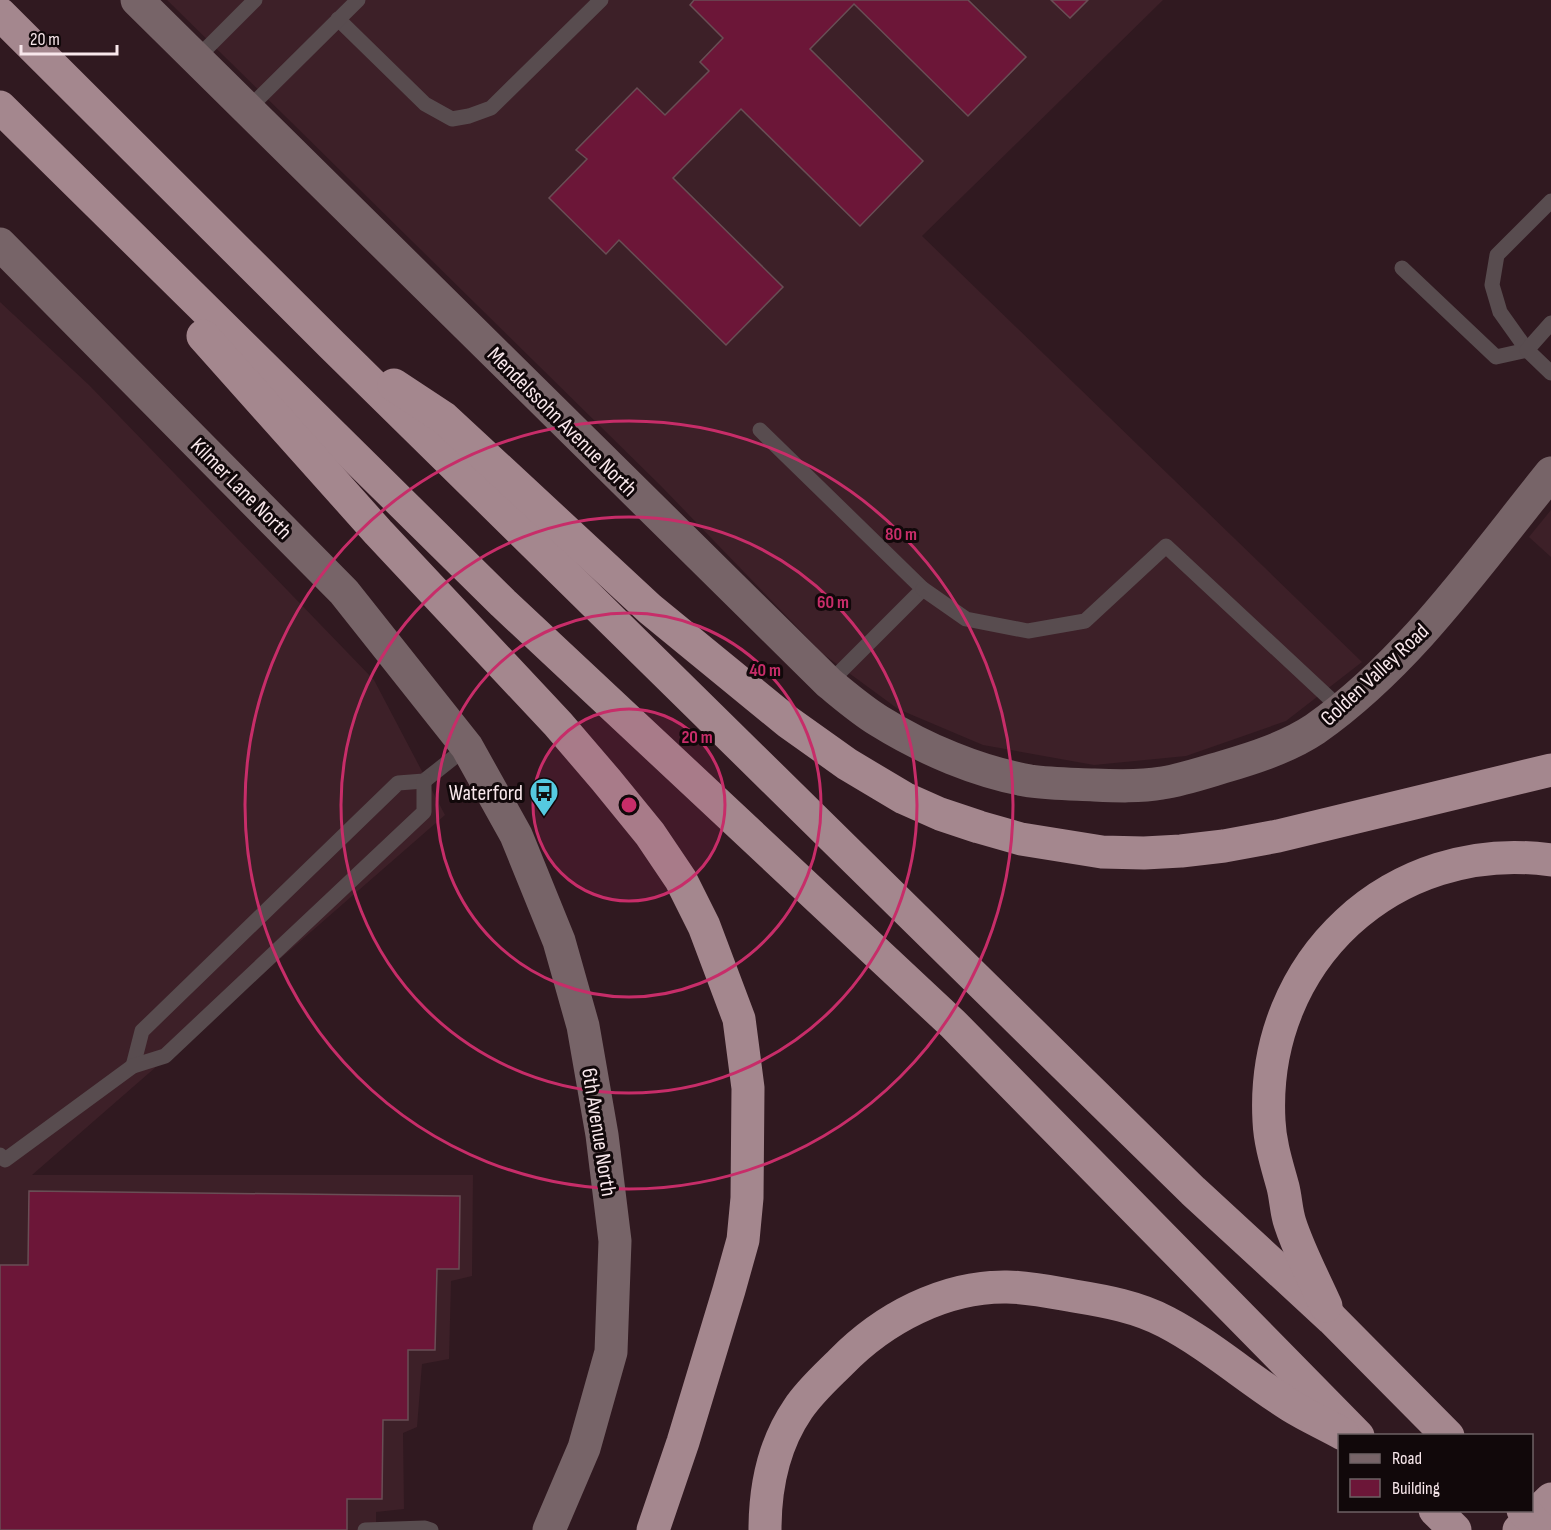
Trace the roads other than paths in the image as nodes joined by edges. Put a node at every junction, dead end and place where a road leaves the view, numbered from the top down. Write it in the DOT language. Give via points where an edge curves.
graph roads {
  1 [pos="137,0"];
  2 [pos="255,0"];
  3 [pos="358,0"];
  4 [pos="601,0"];
  5 [pos="0,14"];
  6 [pos="339,19"];
  7 [pos="196,59"];
  8 [pos="247,110"];
  9 [pos="3,111"];
  10 [pos="1551,201"];
  11 [pos="0,244"];
  12 [pos="1402,268"];
  13 [pos="1551,323"];
  14 [pos="332,345"];
  15 [pos="1527,350"];
  16 [pos="1551,373"];
  17 [pos="760,430"];
  18 [pos="1551,474"];
  19 [pos="923,589"];
  20 [pos="829,683"];
  21 [pos="1341,709"];
  22 [pos="467,747"];
  23 [pos="1551,770"];
  24 [pos="424,781"];
  25 [pos="1030,781"];
  26 [pos="1551,860"];
  27 [pos="133,1066"];
  28 [pos="2,1160"];
  29 [pos="1332,1319"];
  30 [pos="1342,1434"];
  31 [pos="1356,1434"];
  32 [pos="1446,1434"];
  33 [pos="1551,1499"];
  34 [pos="1437,1512"];
  35 [pos="1525,1512"];
  36 [pos="365,1530"];
  37 [pos="431,1530"];
  38 [pos="549,1530"];
  39 [pos="653,1530"];
  40 [pos="765,1530"];
  41 [pos="1455,1530"];
  42 [pos="1519,1530"];
  43 [pos="1542,1530"];
  1 -- 7 [label="street, Mendelssohn Avenue North"];
  2 -- 7 [label="lane"];
  3 -- 6 [label="lane"];
  4 -- 6 [label="lane" via="491,108 452,119 425,104"];
  5 -- 14 [label="highway"];
  6 -- 8 [label="lane"];
  7 -- 8 [label="street, Mendelssohn Avenue North"];
  8 -- 20 [label="street, Mendelssohn Avenue North"];
  9 -- 31 [label="highway" via="503,603 953,1024"];
  9 -- 39 [label="highway" via="385,540 558,724 650,834 681,880 704,926 739,1019 747,1088 747,1198 743,1240 729,1290"];
  10 -- 15 [label="lane" via="1497,255 1492,285 1500,312"];
  11 -- 22 [label="street, Kilmer Lane North" via="344,592"];
  12 -- 15 [label="lane" via="1496,357"];
  13 -- 15 [label="lane"];
  14 -- 23 [label="highway" via="444,418 650,609 788,722 904,798 940,814 1021,839 1062,846 1113,852 1181,851 1278,836"];
  14 -- 29 [label="highway" via="1185,1183"];
  15 -- 16 [label="lane"];
  17 -- 19 [label="lane"];
  18 -- 21 [label="street, Golden Valley Road" via="1430,622"];
  19 -- 20 [label="lane"];
  19 -- 21 [label="lane" via="966,620 1028,631 1085,621 1166,546"];
  20 -- 25 [label="street, Mendelssohn Avenue North" via="877,720 921,744 981,768"];
  21 -- 25 [label="street, Golden Valley Road" via="1313,730 1279,747 1161,784 1114,786"];
  22 -- 24 [label="lane"];
  22 -- 38 [label="street, 6th Avenue North" via="516,835 559,941 583,1026 615,1241 611,1352 584,1448"];
  24 -- 27 [label="lane" via="398,783 142,1030"];
  24 -- 27 [label="lane" via="424,812 165,1056"];
  26 -- 29 [label="highway" via="1481,859 1417,876 1364,909 1299,980 1272,1057 1268,1101 1271,1142 1290,1222"];
  27 -- 28 [label="lane"];
  29 -- 32 [label="highway"];
  30 -- 40 [label="highway" via="1291,1406 1165,1321 1092,1299 1006,1287 977,1290 954,1294 901,1315 855,1347 816,1386 792,1419 775,1460 768,1485"];
  33 -- 42 [label="highway"];
  34 -- 41 [label="highway"];
  35 -- 43 [label="highway, bridge"];
  36 -- 37 [label="lane"];
}
